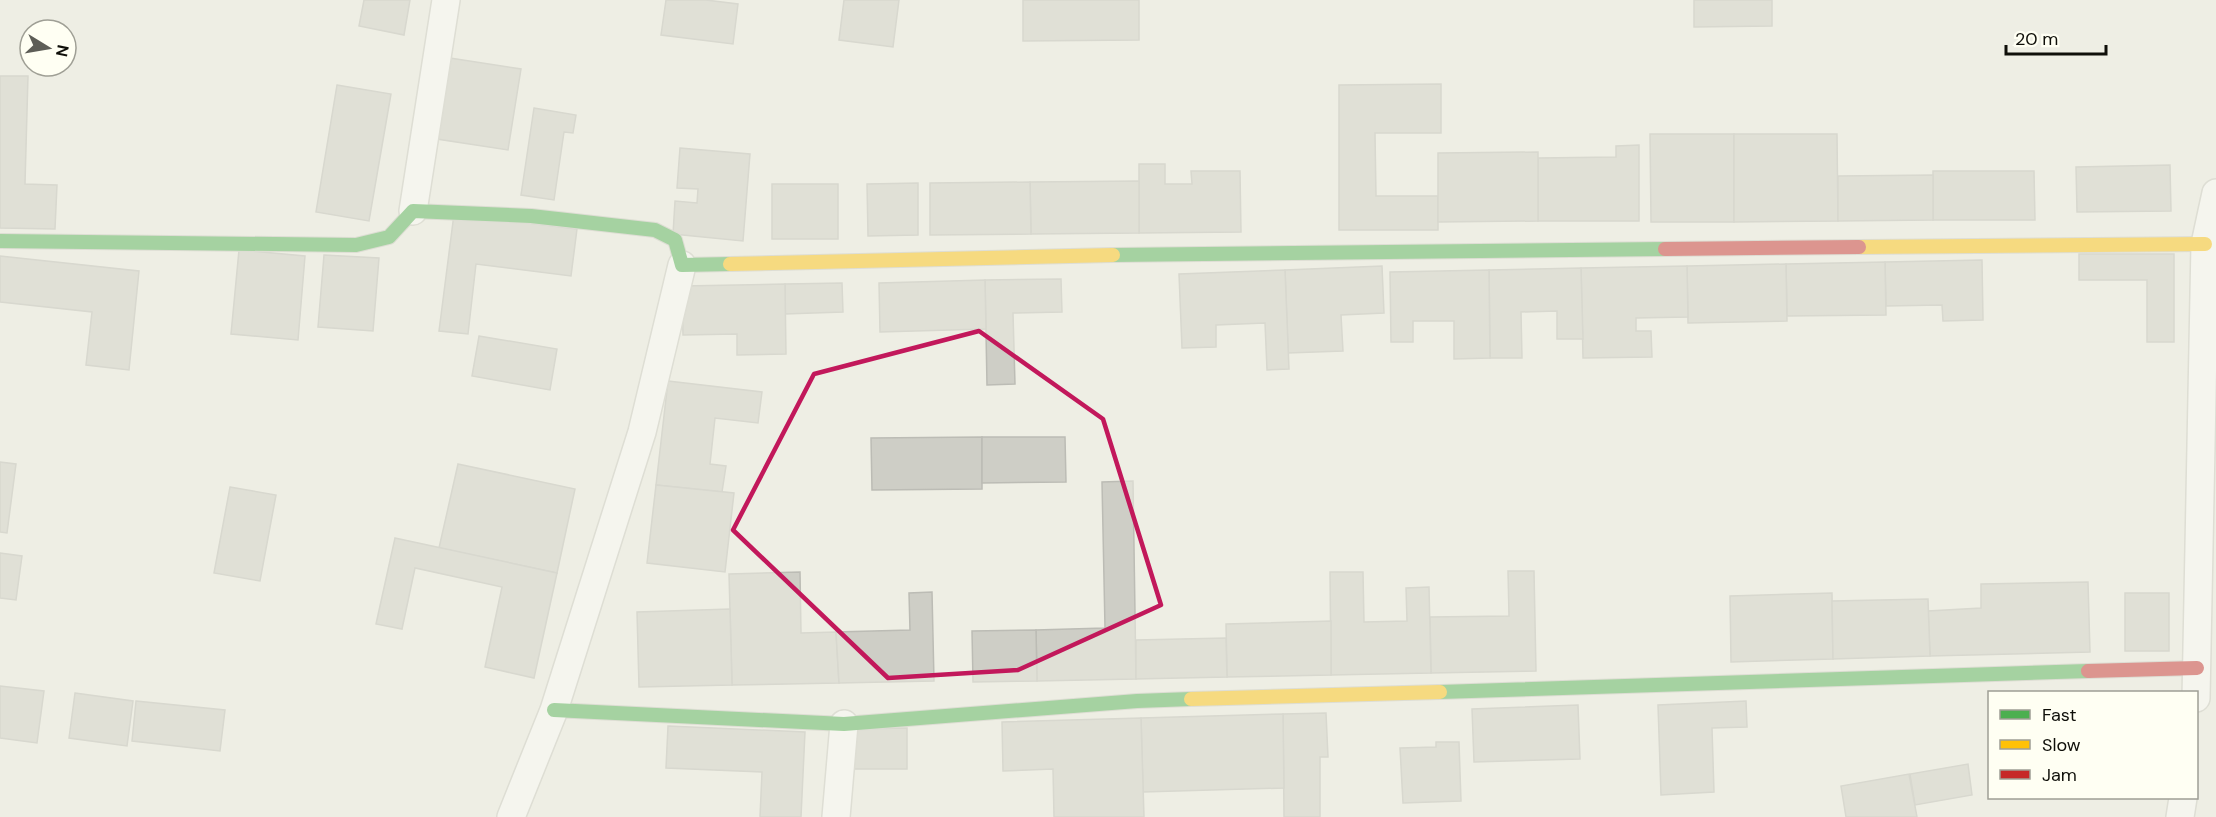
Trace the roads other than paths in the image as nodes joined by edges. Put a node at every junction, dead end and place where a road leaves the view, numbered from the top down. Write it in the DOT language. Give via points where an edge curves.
graph roads {
  1 [pos="446,0"];
  2 [pos="2216,193"];
  3 [pos="413,211"];
  4 [pos="0,241"];
  5 [pos="2205,244"];
  6 [pos="682,266"];
  7 [pos="2197,668"];
  8 [pos="2196,691"];
  9 [pos="554,710"];
  10 [pos="844,724"];
  11 [pos="2183,799"];
  12 [pos="511,817"];
  13 [pos="836,817"];
  14 [pos="2180,817"];
  1 -- 3 [label="street"];
  2 -- 5 [label="street"];
  3 -- 4 [label="street" via="389,237 356,244"];
  3 -- 6 [label="street" via="531,216 656,230 675,240"];
  5 -- 6 [label="street" via="1146,254"];
  5 -- 7 [label="street"];
  6 -- 9 [label="street" via="642,432"];
  7 -- 8 [label="street"];
  7 -- 10 [label="street" via="1137,701"];
  9 -- 10 [label="street"];
  9 -- 12 [label="street"];
  10 -- 13 [label="street"];
  11 -- 14 [label="street"];
}
